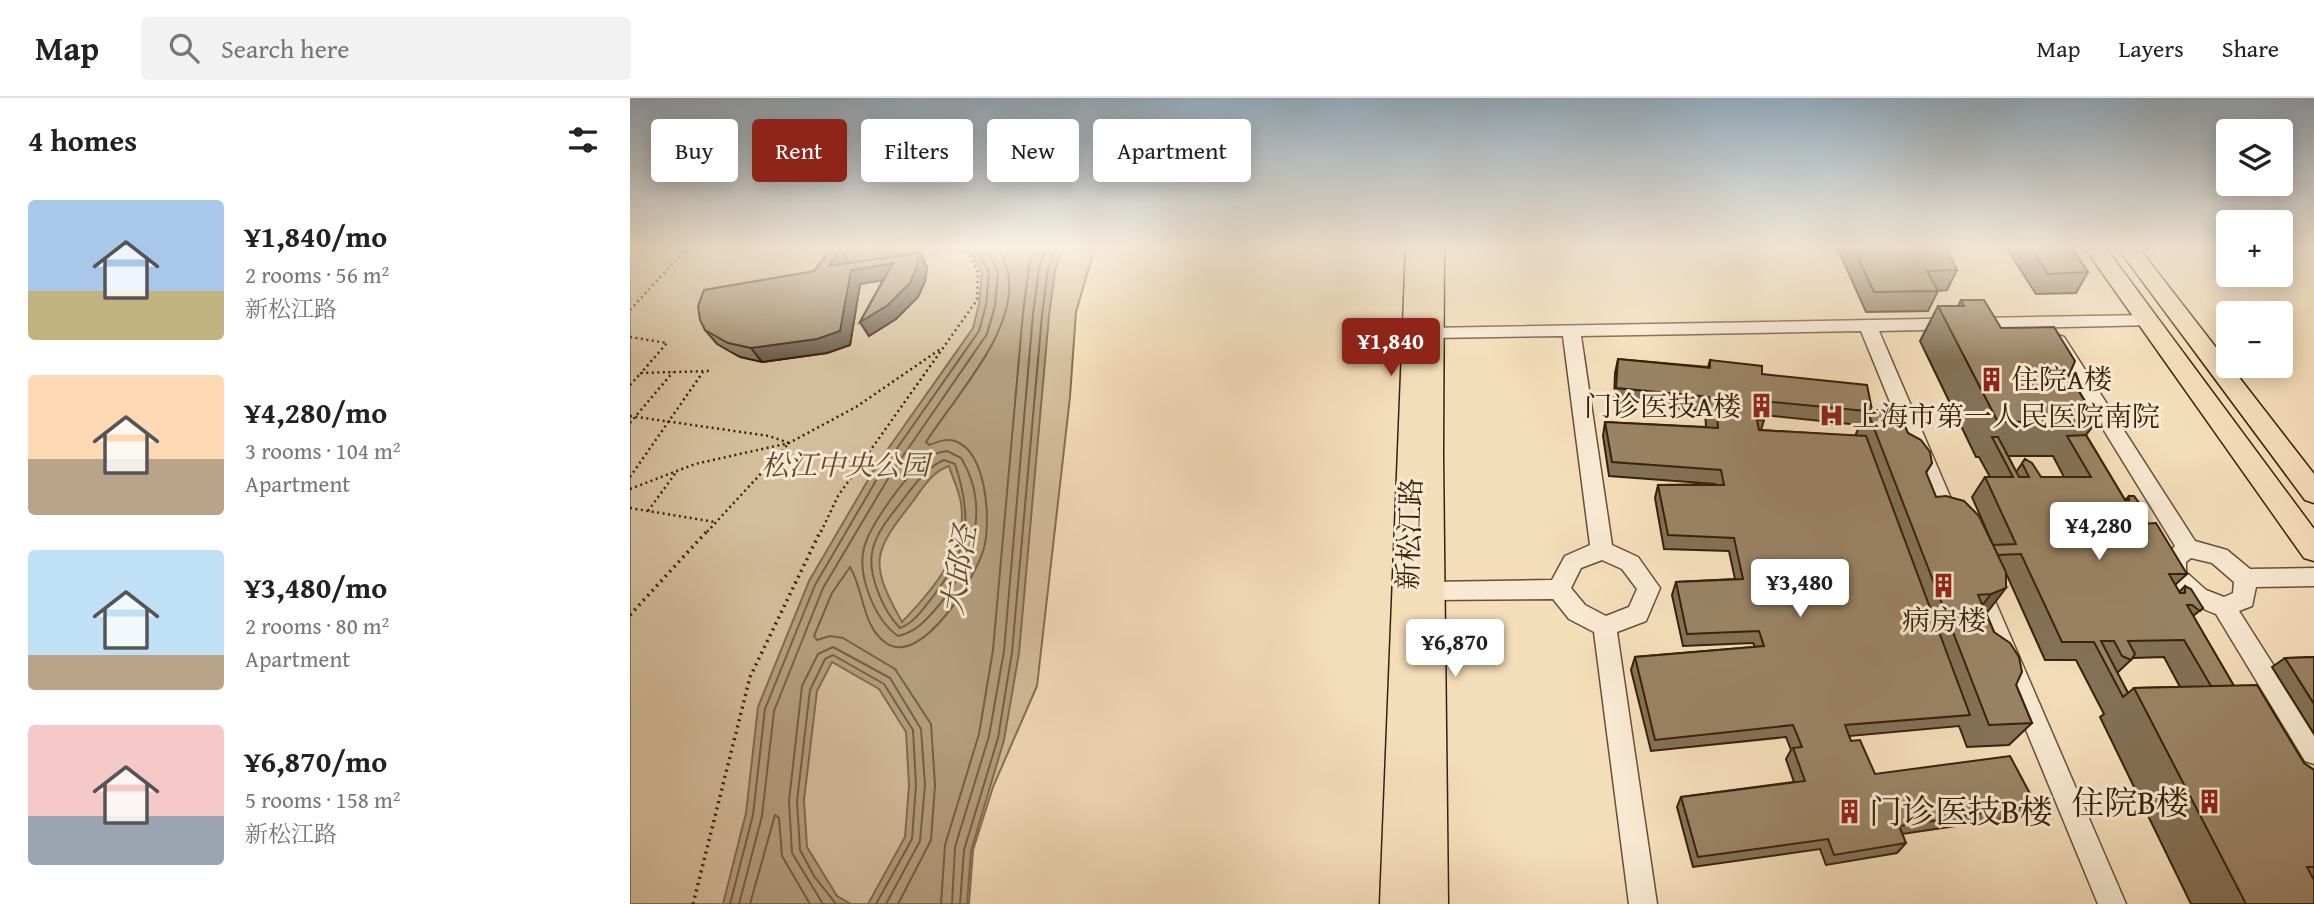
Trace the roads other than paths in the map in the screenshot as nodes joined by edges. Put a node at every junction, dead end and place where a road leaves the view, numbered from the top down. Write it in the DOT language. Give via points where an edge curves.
graph roads {
  1 [pos="1415,285"];
  2 [pos="1434,285"];
  3 [pos="2121,285"];
  4 [pos="2157,285"];
  5 [pos="2148,321"];
  6 [pos="2048,324"];
  7 [pos="1868,326"];
  8 [pos="1572,330"];
  9 [pos="1433,332"];
  10 [pos="2306,474"];
  11 [pos="2314,493"];
  12 [pos="1960,545"];
  13 [pos="2188,548"];
  14 [pos="1602,550"];
  15 [pos="2314,550"];
  16 [pos="1971,570"];
  17 [pos="2314,577"];
  18 [pos="2245,579"];
  19 [pos="1559,589"];
  20 [pos="1430,591"];
  21 [pos="2224,607"];
  22 [pos="1605,626"];
  23 [pos="2314,752"];
  24 [pos="1398,904"];
  25 [pos="1430,904"];
  26 [pos="1643,904"];
  27 [pos="2112,904"];
  1 -- 24 [label="main road, 新松江路"];
  2 -- 9 [label="main road, 新松江路"];
  3 -- 5 [label="main road"];
  4 -- 10 [label="main road"];
  5 -- 6 [label="lane"];
  5 -- 15 [label="main road"];
  6 -- 7 [label="lane"];
  6 -- 13 [label="lane"];
  7 -- 8 [label="lane"];
  7 -- 12 [label="lane"];
  8 -- 9 [label="lane"];
  8 -- 14 [label="lane"];
  9 -- 20 [label="main road, 新松江路"];
  10 -- 11 [label="main road"];
  13 -- 18 [label="lane" via="2219,556"];
  13 -- 21 [label="lane" via="2175,558 2175,575 2198,597"];
  14 -- 19 [label="lane" via="1573,562"];
  14 -- 22 [label="lane" via="1630,563 1649,588 1637,614"];
  16 -- 27 [label="lane"];
  17 -- 18 [label="lane"];
  18 -- 21 [label="lane" via="2244,599"];
  19 -- 20 [label="lane"];
  19 -- 22 [label="lane" via="1577,612"];
  20 -- 25 [label="main road, 新松江路"];
  21 -- 23 [label="lane"];
  22 -- 26 [label="lane"];
}
